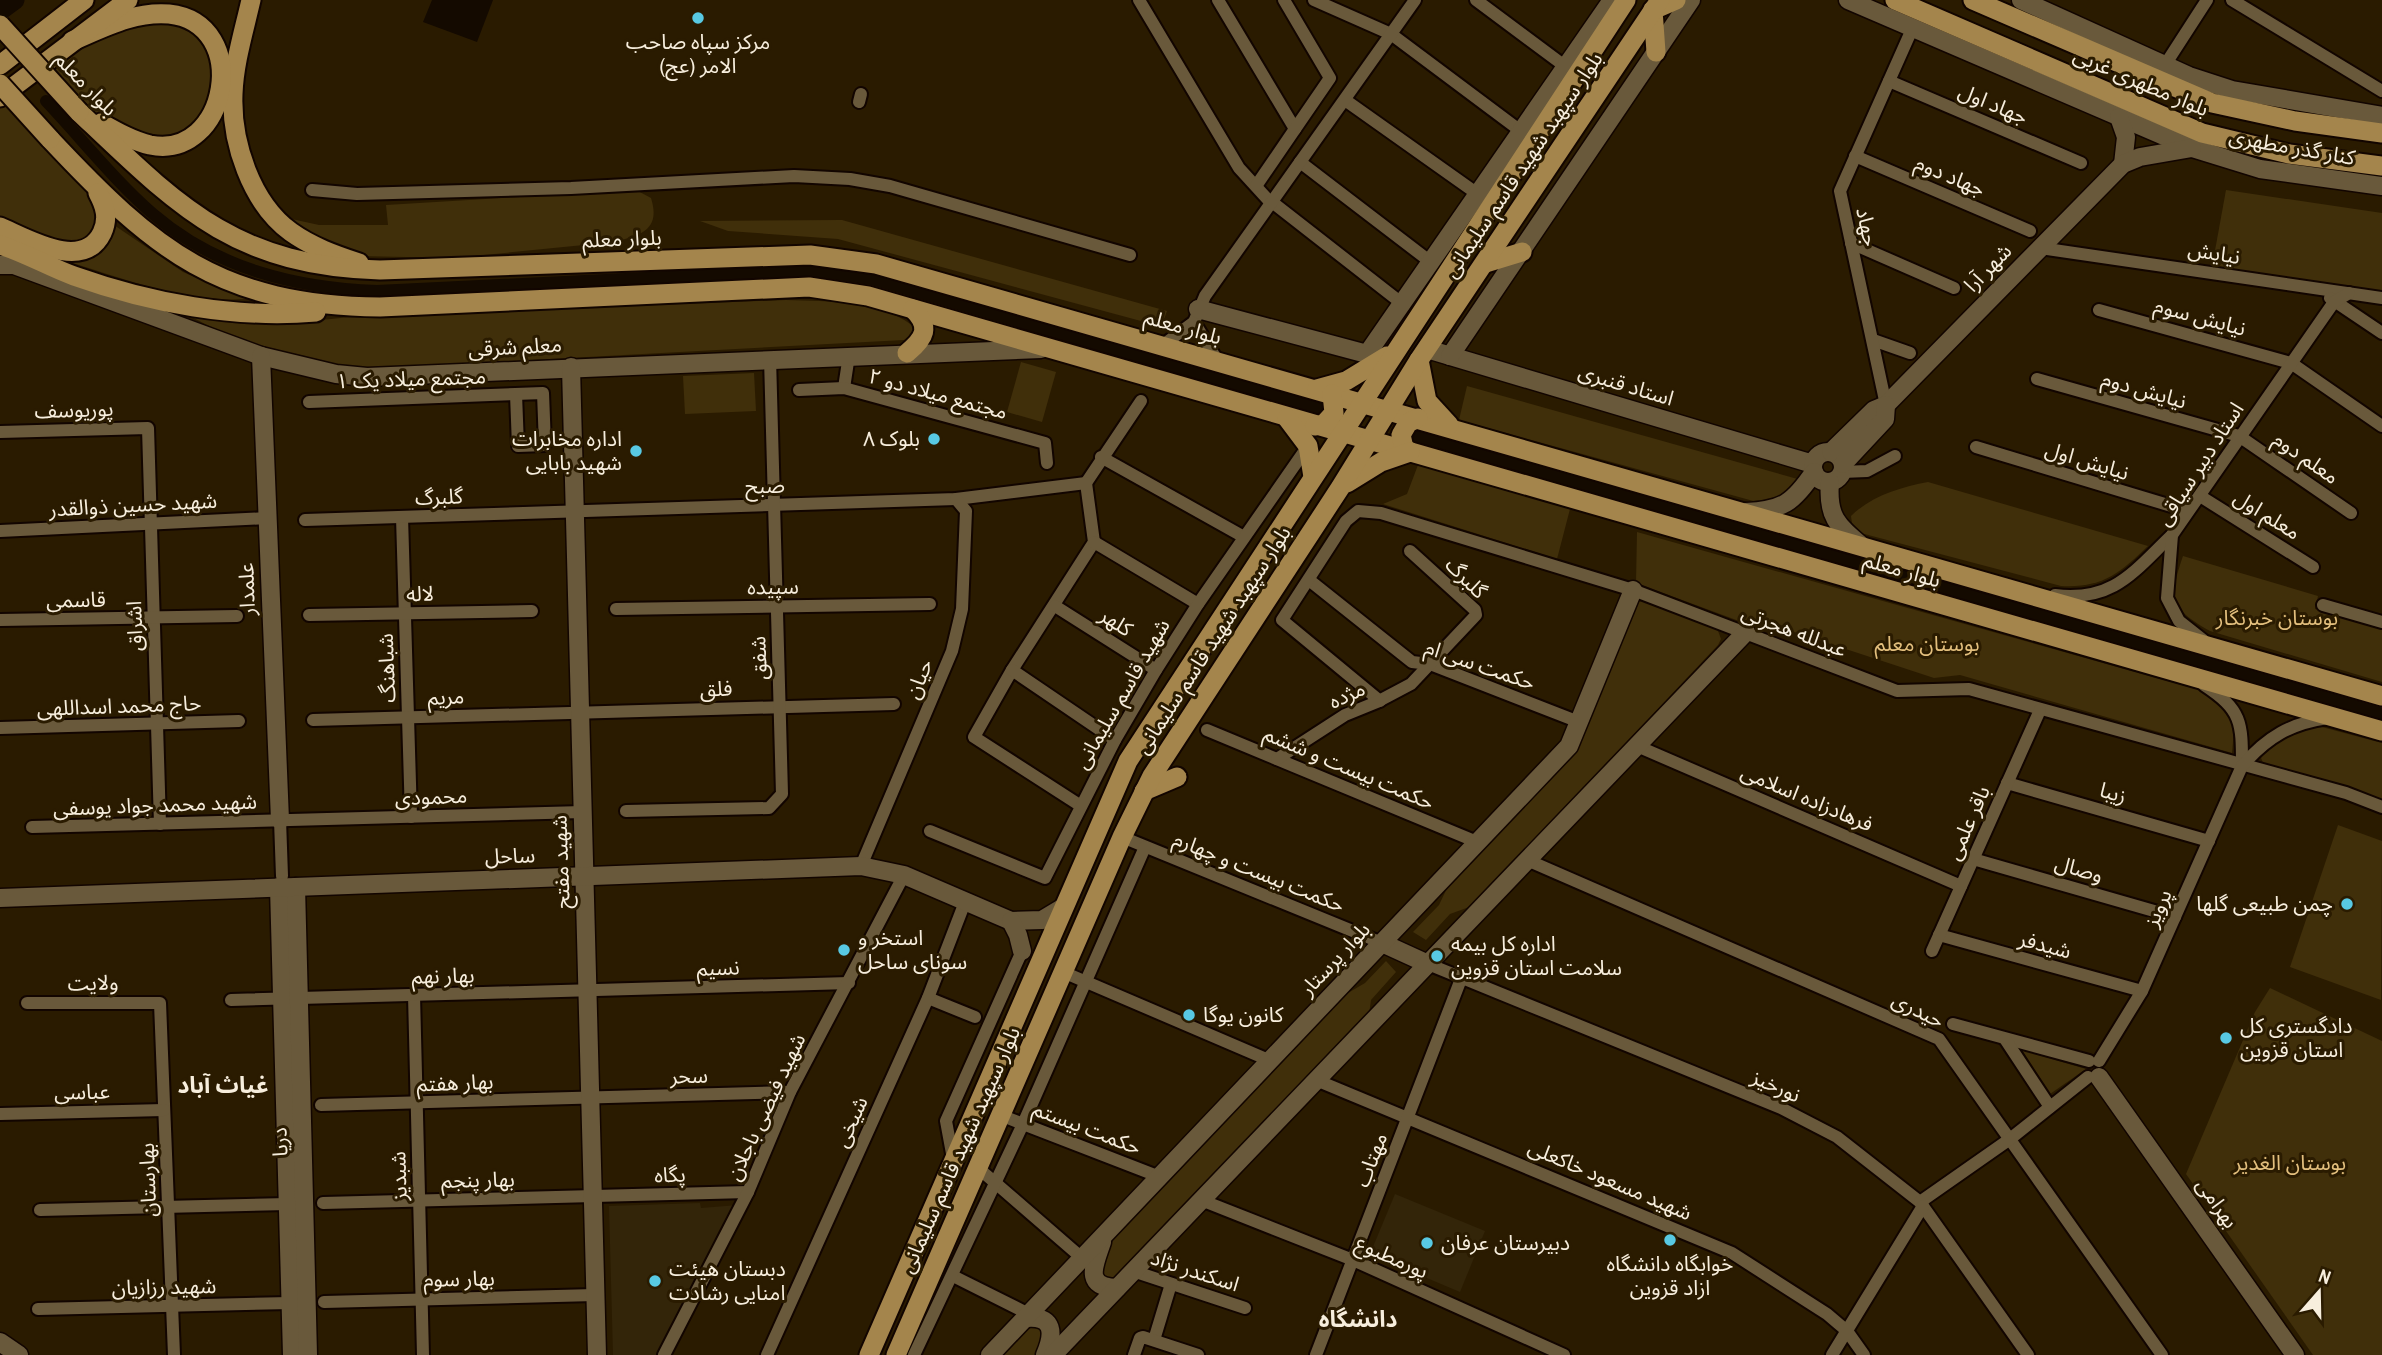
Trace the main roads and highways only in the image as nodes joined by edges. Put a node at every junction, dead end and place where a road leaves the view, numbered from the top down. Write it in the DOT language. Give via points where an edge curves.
graph roads {
  1 [pos="128,0"];
  2 [pos="251,0"];
  3 [pos="1675,0"];
  4 [pos="1895,0"];
  5 [pos="1973,0"];
  6 [pos="78,4"];
  7 [pos="1615,4"];
  8 [pos="1656,5"];
  9 [pos="0,25"];
  10 [pos="72,41"];
  11 [pos="1656,52"];
  12 [pos="0,65"];
  13 [pos="0,84"];
  14 [pos="0,97"];
  15 [pos="79,112"];
  16 [pos="2382,133"];
  17 [pos="2382,166"];
  18 [pos="94,185"];
  19 [pos="0,227"];
  20 [pos="2,252"];
  21 [pos="1522,252"];
  22 [pos="1486,263"];
  23 [pos="380,270"];
  24 [pos="380,307"];
  25 [pos="913,309"];
  26 [pos="1397,348"];
  27 [pos="907,353"];
  28 [pos="1423,355"];
  29 [pos="1324,392"];
  30 [pos="1362,402"];
  31 [pos="1388,410"];
  32 [pos="1286,418"];
  33 [pos="1418,418"];
  34 [pos="1315,426"];
  35 [pos="1452,428"];
  36 [pos="1342,433"];
  37 [pos="1369,441"];
  38 [pos="1410,452"];
  39 [pos="1312,477"];
  40 [pos="1340,488"];
  41 [pos="2382,696"];
  42 [pos="2382,731"];
  43 [pos="1177,777"];
  44 [pos="1144,791"];
  45 [pos="908,1354"];
  46 [pos="869,1355"];
  1 -- 10 [label="main road"];
  2 -- 23 [label="main road" via="233,93 239,153 251,181 288,230 334,255"];
  3 -- 8 [label="main road"];
  4 -- 17 [label="main road, بلوار مطهری غربی" via="2202,134 2289,154"];
  5 -- 16 [label="main road, بلوار مطهری غربی" via="2212,103"];
  6 -- 12 [label="main road"];
  7 -- 26 [label="main road, بلوار سپهبد شهید قاسم سلیمانی" via="1431,275"];
  8 -- 11 [label="main road"];
  8 -- 22 [label="main road, بلوار سپهبد شهید قاسم سلیمانی"];
  9 -- 15 [label="main road, بلوار معلم, bridge"];
  10 -- 14 [label="main road"];
  10 -- 15 [label="main road" via="137,15 170,14 188,19 208,36 224,72 220,97 210,117 195,134 176,143 152,146"];
  13 -- 18 [label="main road, bridge"];
  15 -- 23 [label="main road, بلوار معلم" via="182,208 217,229 292,259 332,269"];
  18 -- 19 [label="main road" via="106,209 105,227 97,242 85,250 69,253 50,248"];
  18 -- 24 [label="main road" via="156,242 240,287 329,307"];
  20 -- 24 [label="main road" via="140,295 215,310 279,315"];
  21 -- 22 [label="main road"];
  22 -- 28 [label="main road, بلوار سپهبد شهید قاسم سلیمانی"];
  23 -- 29 [label="main road, بلوار معلم" via="810,255 876,264"];
  24 -- 25 [label="main road" via="809,286"];
  25 -- 27 [label="main road" via="924,320 925,331 922,341"];
  25 -- 32 [label="main road"];
  26 -- 29 [label="main road" via="1368,370"];
  26 -- 30 [label="main road, بلوار سپهبد شهید قاسم سلیمانی"];
  28 -- 31 [label="main road, بلوار سپهبد شهید قاسم سلیمانی"];
  28 -- 35 [label="main road" via="1427,401"];
  29 -- 30 [label="main road, بلوار معلم"];
  29 -- 34 [label="main road" via="1335,403 1331,417"];
  30 -- 31 [label="main road, بلوار معلم"];
  30 -- 36 [label="main road, بلوار سپهبد شهید قاسم سلیمانی"];
  31 -- 33 [label="main road, بلوار معلم"];
  31 -- 37 [label="main road, بلوار سپهبد شهید قاسم سلیمانی"];
  32 -- 34 [label="main road, بلوار معلم"];
  32 -- 39 [label="main road" via="1308,446"];
  33 -- 35 [label="main road, بلوار معلم"];
  33 -- 38 [label="main road" via="1408,423 1401,435"];
  34 -- 36 [label="main road, بلوار معلم"];
  35 -- 41 [label="main road, بلوار معلم"];
  36 -- 37 [label="main road, بلوار معلم"];
  36 -- 39 [label="main road, بلوار سپهبد شهید قاسم سلیمانی"];
  37 -- 38 [label="main road, بلوار معلم"];
  37 -- 40 [label="main road, بلوار سپهبد شهید قاسم سلیمانی"];
  38 -- 40 [label="main road" via="1381,462"];
  38 -- 42 [label="main road, بلوار معلم"];
  39 -- 46 [label="main road, بلوار سپهبد شهید قاسم سلیمانی" via="1128,761"];
  40 -- 44 [label="main road, بلوار سپهبد شهید قاسم سلیمانی"];
  43 -- 44 [label="main road"];
  44 -- 45 [label="main road, بلوار سپهبد شهید قاسم سلیمانی" via="978,1167"];
}
